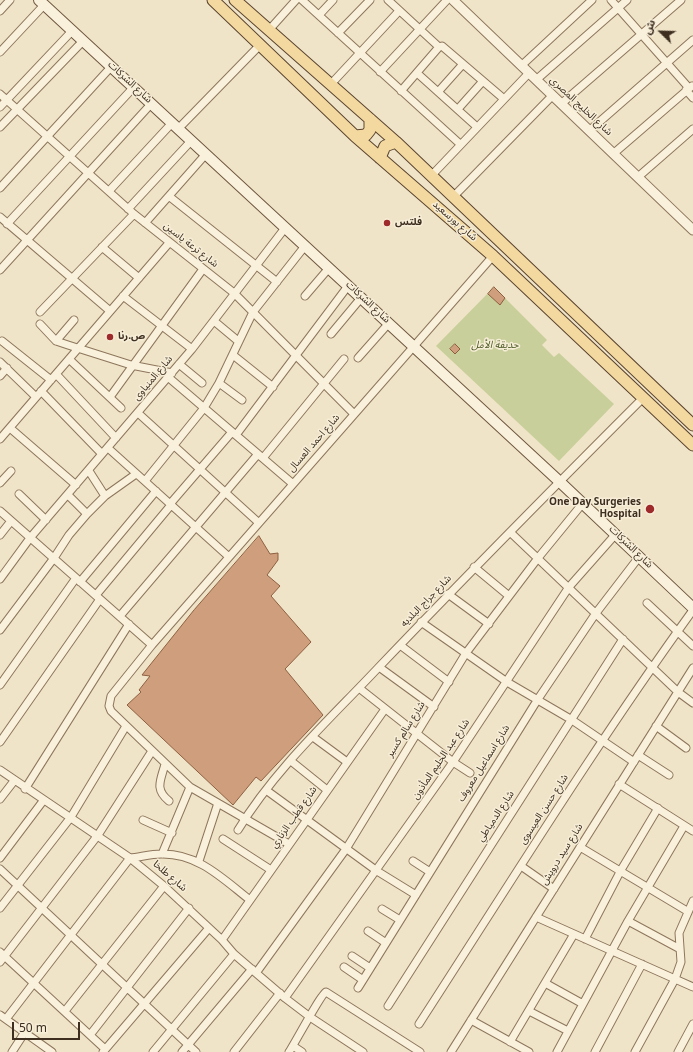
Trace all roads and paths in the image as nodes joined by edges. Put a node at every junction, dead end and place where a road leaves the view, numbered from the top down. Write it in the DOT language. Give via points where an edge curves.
graph roads {
  1 [pos="10,0"];
  2 [pos="213,0"];
  3 [pos="235,0"];
  4 [pos="296,0"];
  5 [pos="302,0"];
  6 [pos="333,0"];
  7 [pos="370,0"];
  8 [pos="388,0"];
  9 [pos="447,0"];
  10 [pos="453,0"];
  11 [pos="592,0"];
  12 [pos="611,0"];
  13 [pos="627,0"];
  14 [pos="681,0"];
  15 [pos="41,3"];
  16 [pos="618,8"];
  17 [pos="0,11"];
  18 [pos="399,11"];
  19 [pos="319,15"];
  20 [pos="269,30"];
  21 [pos="420,30"];
  22 [pos="72,31"];
  23 [pos="338,33"];
  24 [pos="642,34"];
  25 [pos="693,40"];
  26 [pos="83,41"];
  27 [pos="260,45"];
  28 [pos="439,47"];
  29 [pos="0,52"];
  30 [pos="360,53"];
  31 [pos="667,63"];
  32 [pos="463,64"];
  33 [pos="520,66"];
  34 [pos="111,67"];
  35 [pos="380,72"];
  36 [pos="417,73"];
  37 [pos="529,73"];
  38 [pos="536,80"];
  39 [pos="483,81"];
  40 [pos="331,84"];
  41 [pos="133,88"];
  42 [pos="690,88"];
  43 [pos="401,91"];
  44 [pos="438,92"];
  45 [pos="0,94"];
  46 [pos="552,96"];
  47 [pos="693,98"];
  48 [pos="504,99"];
  49 [pos="7,100"];
  50 [pos="151,104"];
  51 [pos="561,104"];
  52 [pos="0,107"];
  53 [pos="17,109"];
  54 [pos="458,109"];
  55 [pos="370,119"];
  56 [pos="175,126"];
  57 [pos="0,127"];
  58 [pos="477,127"];
  59 [pos="693,129"];
  60 [pos="589,131"];
  61 [pos="355,136"];
  62 [pos="47,137"];
  63 [pos="191,141"];
  64 [pos="396,142"];
  65 [pos="460,144"];
  66 [pos="206,154"];
  67 [pos="614,154"];
  68 [pos="70,156"];
  69 [pos="380,158"];
  70 [pos="88,173"];
  71 [pos="432,175"];
  72 [pos="638,177"];
  73 [pos="0,188"];
  74 [pos="109,191"];
  75 [pos="454,196"];
  76 [pos="170,197"];
  77 [pos="128,209"];
  78 [pos="134,214"];
  79 [pos="0,218"];
  80 [pos="145,223"];
  81 [pos="7,224"];
  82 [pos="285,228"];
  83 [pos="693,230"];
  84 [pos="27,240"];
  85 [pos="169,243"];
  86 [pos="305,246"];
  87 [pos="102,247"];
  88 [pos="493,256"];
  89 [pos="256,265"];
  90 [pos="329,268"];
  91 [pos="202,269"];
  92 [pos="0,270"];
  93 [pos="139,278"];
  94 [pos="71,280"];
  95 [pos="277,282"];
  96 [pos="348,286"];
  97 [pos="234,294"];
  98 [pos="123,296"];
  99 [pos="305,296"];
  100 [pos="362,298"];
  101 [pos="110,311"];
  102 [pos="40,312"];
  103 [pos="253,312"];
  104 [pos="74,320"];
  105 [pos="214,321"];
  106 [pos="389,323"];
  107 [pos="40,324"];
  108 [pos="161,326"];
  109 [pos="331,334"];
  110 [pos="2,341"];
  111 [pos="56,341"];
  112 [pos="238,342"];
  113 [pos="414,346"];
  114 [pos="78,348"];
  115 [pos="192,349"];
  116 [pos="233,355"];
  117 [pos="297,355"];
  118 [pos="358,358"];
  119 [pos="69,359"];
  120 [pos="344,359"];
  121 [pos="0,362"];
  122 [pos="179,364"];
  123 [pos="131,365"];
  124 [pos="7,368"];
  125 [pos="170,375"];
  126 [pos="0,376"];
  127 [pos="53,377"];
  128 [pos="202,383"];
  129 [pos="220,383"];
  130 [pos="325,383"];
  131 [pos="273,387"];
  132 [pos="39,394"];
  133 [pos="110,397"];
  134 [pos="643,398"];
  135 [pos="242,400"];
  136 [pos="121,408"];
  137 [pos="204,408"];
  138 [pos="138,413"];
  139 [pos="354,414"];
  140 [pos="693,425"];
  141 [pos="10,428"];
  142 [pos="234,434"];
  143 [pos="116,438"];
  144 [pos="0,440"];
  145 [pos="693,445"];
  146 [pos="174,446"];
  147 [pos="108,448"];
  148 [pos="102,454"];
  149 [pos="260,456"];
  150 [pos="200,469"];
  151 [pos="11,471"];
  152 [pos="89,471"];
  153 [pos="136,474"];
  154 [pos="145,481"];
  155 [pos="560,482"];
  156 [pos="0,483"];
  157 [pos="293,484"];
  158 [pos="76,485"];
  159 [pos="156,491"];
  160 [pos="226,492"];
  161 [pos="19,494"];
  162 [pos="68,494"];
  163 [pos="105,496"];
  164 [pos="583,503"];
  165 [pos="170,504"];
  166 [pos="0,511"];
  167 [pos="87,514"];
  168 [pos="46,520"];
  169 [pos="11,521"];
  170 [pos="259,523"];
  171 [pos="196,528"];
  172 [pos="510,532"];
  173 [pos="616,534"];
  174 [pos="0,535"];
  175 [pos="30,538"];
  176 [pos="229,557"];
  177 [pos="639,557"];
  178 [pos="54,558"];
  179 [pos="538,558"];
  180 [pos="474,567"];
  181 [pos="0,579"];
  182 [pos="78,580"];
  183 [pos="569,587"];
  184 [pos="448,594"];
  185 [pos="509,596"];
  186 [pos="98,597"];
  187 [pos="647,603"];
  188 [pos="693,609"];
  189 [pos="596,613"];
  190 [pos="120,616"];
  191 [pos="422,622"];
  192 [pos="129,624"];
  193 [pos="488,624"];
  194 [pos="0,630"];
  195 [pos="678,631"];
  196 [pos="623,639"];
  197 [pos="152,645"];
  198 [pos="400,645"];
  199 [pos="693,646"];
  200 [pos="466,654"];
  201 [pos="652,666"];
  202 [pos="379,667"];
  203 [pos="693,668"];
  204 [pos="449,682"];
  205 [pos="507,682"];
  206 [pos="0,685"];
  207 [pos="359,688"];
  208 [pos="678,692"];
  209 [pos="538,699"];
  210 [pos="693,703"];
  211 [pos="434,707"];
  212 [pos="385,709"];
  213 [pos="572,720"];
  214 [pos="126,726"];
  215 [pos="656,726"];
  216 [pos="417,733"];
  217 [pos="313,737"];
  218 [pos="602,739"];
  219 [pos="0,742"];
  220 [pos="686,748"];
  221 [pos="152,751"];
  222 [pos="638,755"];
  223 [pos="291,761"];
  224 [pos="347,762"];
  225 [pos="453,762"];
  226 [pos="634,762"];
  227 [pos="166,764"];
  228 [pos="0,770"];
  229 [pos="470,773"];
  230 [pos="669,775"];
  231 [pos="14,781"];
  232 [pos="619,784"];
  233 [pos="190,787"];
  234 [pos="25,789"];
  235 [pos="266,790"];
  236 [pos="328,790"];
  237 [pos="0,799"];
  238 [pos="169,800"];
  239 [pos="43,801"];
  240 [pos="218,803"];
  241 [pos="658,808"];
  242 [pos="71,817"];
  243 [pos="244,818"];
  244 [pos="307,819"];
  245 [pos="143,820"];
  246 [pos="684,826"];
  247 [pos="238,830"];
  248 [pos="693,831"];
  249 [pos="172,833"];
  250 [pos="98,835"];
  251 [pos="224,839"];
  252 [pos="289,844"];
  253 [pos="580,847"];
  254 [pos="346,849"];
  255 [pos="162,854"];
  256 [pos="0,858"];
  257 [pos="130,858"];
  258 [pos="199,861"];
  259 [pos="413,861"];
  260 [pos="521,866"];
  261 [pos="0,869"];
  262 [pos="271,870"];
  263 [pos="621,870"];
  264 [pos="377,871"];
  265 [pos="430,872"];
  266 [pos="17,886"];
  267 [pos="164,886"];
  268 [pos="648,888"];
  269 [pos="554,889"];
  270 [pos="416,895"];
  271 [pos="250,900"];
  272 [pos="693,902"];
  273 [pos="0,908"];
  274 [pos="42,908"];
  275 [pos="189,908"];
  276 [pos="382,908"];
  277 [pos="688,911"];
  278 [pos="536,917"];
  279 [pos="400,920"];
  280 [pos="628,921"];
  281 [pos="209,928"];
  282 [pos="368,930"];
  283 [pos="574,934"];
  284 [pos="71,935"];
  285 [pos="585,939"];
  286 [pos="222,940"];
  287 [pos="386,943"];
  288 [pos="680,949"];
  289 [pos="612,951"];
  290 [pos="234,954"];
  291 [pos="2,956"];
  292 [pos="352,956"];
  293 [pos="102,964"];
  294 [pos="642,964"];
  295 [pos="344,967"];
  296 [pos="370,968"];
  297 [pos="254,971"];
  298 [pos="675,979"];
  299 [pos="363,980"];
  300 [pos="34,983"];
  301 [pos="545,983"];
  302 [pos="127,987"];
  303 [pos="693,987"];
  304 [pos="358,988"];
  305 [pos="282,995"];
  306 [pos="144,1004"];
  307 [pos="583,1004"];
  308 [pos="388,1006"];
  309 [pos="65,1011"];
  310 [pos="529,1011"];
  311 [pos="3,1017"];
  312 [pos="310,1017"];
  313 [pos="472,1020"];
  314 [pos="419,1024"];
  315 [pos="693,1024"];
  316 [pos="172,1029"];
  317 [pos="568,1031"];
  318 [pos="25,1032"];
  319 [pos="90,1035"];
  320 [pos="510,1042"];
  321 [pos="188,1045"];
  322 [pos="291,1049"];
  323 [pos="104,1051"];
  324 [pos="454,1051"];
  325 [pos="12,1052"];
  326 [pos="52,1052"];
  327 [pos="153,1052"];
  328 [pos="182,1052"];
  329 [pos="196,1052"];
  330 [pos="234,1052"];
  331 [pos="302,1052"];
  332 [pos="363,1052"];
  333 [pos="420,1052"];
  334 [pos="529,1052"];
  335 [pos="557,1052"];
  336 [pos="595,1052"];
  337 [pos="635,1052"];
  338 [pos="678,1052"];
  1 -- 17 [label="street"];
  2 -- 27 [label="main road, شارع بورسعيد"];
  3 -- 20 [label="main road, شارع بورسعيد"];
  4 -- 20 [label="street"];
  5 -- 19 [label="street"];
  6 -- 19 [label="street"];
  7 -- 23 [label="street"];
  8 -- 18 [label="street"];
  9 -- 21 [label="street"];
  10 -- 33 [label="street, شارع الخليج المصري"];
  11 -- 33 [label="street"];
  12 -- 16 [label="street"];
  13 -- 16 [label="street"];
  14 -- 24 [label="street"];
  15 -- 22 [label="main road, شارع الشركات"];
  15 -- 29 [label="street"];
  16 -- 24 [label="street"];
  16 -- 38 [label="street"];
  18 -- 21 [label="street"];
  18 -- 30 [label="street"];
  19 -- 23 [label="street"];
  20 -- 40 [label="main road, شارع بورسعيد"];
  21 -- 28 [label="street"];
  21 -- 35 [label="street"];
  22 -- 26 [label="main road, شارع الشركات"];
  22 -- 49 [label="street"];
  23 -- 30 [label="street"];
  24 -- 31 [label="street"];
  24 -- 51 [label="street"];
  25 -- 31 [label="street"];
  26 -- 34 [label="main road, شارع الشركات"];
  26 -- 53 [label="street"];
  27 -- 56 [label="street"];
  27 -- 61 [label="main road, شارع بورسعيد"];
  28 -- 32 [label="street" via="442,46"];
  28 -- 36 [label="street"];
  30 -- 35 [label="street"];
  30 -- 40 [label="street"];
  31 -- 42 [label="street"];
  31 -- 60 [label="street"];
  32 -- 39 [label="street"];
  32 -- 44 [label="street"];
  33 -- 37 [label="street, شارع الخليج المصري"];
  34 -- 41 [label="main road, شارع الشركات"];
  34 -- 62 [label="street"];
  35 -- 43 [label="street"];
  36 -- 43 [label="street"];
  36 -- 44 [label="street"];
  37 -- 38 [label="street, شارع الخليج المصري"];
  37 -- 48 [label="street"];
  38 -- 46 [label="street, شارع الخليج المصري"];
  39 -- 48 [label="street"];
  39 -- 54 [label="street"];
  40 -- 55 [label="main road, شارع بورسعيد"];
  41 -- 50 [label="main road, شارع الشركات"];
  41 -- 68 [label="street"];
  42 -- 47 [label="street"];
  42 -- 67 [label="street"];
  43 -- 65 [label="street"];
  44 -- 54 [label="street"];
  45 -- 49 [label="street, شارع ترعة ياسين"];
  46 -- 51 [label="street, شارع الخليج المصري"];
  46 -- 75 [label="street"];
  48 -- 58 [label="street"];
  49 -- 52 [label="street"];
  49 -- 53 [label="street, شارع ترعة ياسين"];
  50 -- 56 [label="main road, شارع الشركات"];
  50 -- 70 [label="street"];
  51 -- 60 [label="street, شارع الخليج المصري"];
  53 -- 57 [label="street"];
  53 -- 62 [label="street, شارع ترعة ياسين"];
  54 -- 58 [label="street"];
  55 -- 61 [label="main road" via="370,130 366,135"];
  55 -- 64 [label="main road, شارع بورسعيد"];
  56 -- 63 [label="main road, شارع الشركات"];
  56 -- 74 [label="street"];
  58 -- 65 [label="street"];
  59 -- 72 [label="street"];
  60 -- 67 [label="street, شارع الخليج المصري"];
  61 -- 69 [label="main road, شارع بورسعيد"];
  62 -- 68 [label="street, شارع ترعة ياسين"];
  62 -- 73 [label="street"];
  63 -- 66 [label="main road, شارع الشركات"];
  63 -- 77 [label="street"];
  64 -- 69 [label="main road" via="384,146"];
  64 -- 71 [label="main road, شارع بورسعيد"];
  65 -- 71 [label="street"];
  66 -- 76 [label="street"];
  66 -- 82 [label="main road, شارع الشركات"];
  67 -- 72 [label="street, شارع الخليج المصري"];
  68 -- 70 [label="street, شارع ترعة ياسين"];
  68 -- 81 [label="street"];
  69 -- 88 [label="main road, شارع بورسعيد"];
  70 -- 74 [label="street, شارع ترعة ياسين"];
  70 -- 84 [label="street"];
  71 -- 75 [label="main road, شارع بورسعيد"];
  72 -- 83 [label="street, شارع الخليج المصري"];
  74 -- 77 [label="street, شارع ترعة ياسين"];
  75 -- 140 [label="main road, شارع بورسعيد"];
  76 -- 80 [label="street"];
  76 -- 89 [label="street"];
  77 -- 78 [label="street, شارع ترعة ياسين"];
  78 -- 80 [label="street, شارع ترعة ياسين"];
  78 -- 87 [label="street"];
  79 -- 81 [label="street"];
  80 -- 85 [label="street, شارع ترعة ياسين"];
  81 -- 84 [label="street"];
  82 -- 86 [label="main road, شارع الشركات"];
  82 -- 89 [label="street, شارع المنياوى"];
  84 -- 92 [label="street"];
  84 -- 94 [label="street"];
  85 -- 91 [label="street, شارع ترعة ياسين"];
  85 -- 93 [label="street"];
  86 -- 90 [label="main road, شارع الشركات"];
  86 -- 95 [label="street"];
  87 -- 93 [label="street"];
  87 -- 94 [label="street"];
  88 -- 113 [label="street, شارع احمد العسال"];
  88 -- 134 [label="main road, شارع بورسعيد"];
  89 -- 95 [label="street"];
  89 -- 97 [label="street, شارع المنياوى"];
  90 -- 96 [label="main road, شارع الشركات"];
  90 -- 99 [label="street"];
  91 -- 97 [label="street, شارع ترعة ياسين"];
  91 -- 108 [label="street"];
  93 -- 98 [label="street"];
  94 -- 101 [label="street"];
  94 -- 102 [label="street"];
  95 -- 103 [label="street"];
  96 -- 100 [label="main road, شارع الشركات"];
  96 -- 117 [label="street"];
  97 -- 103 [label="street, شارع ترعة ياسين"];
  97 -- 105 [label="street, شارع المنياوى"];
  98 -- 101 [label="street"];
  98 -- 108 [label="street"];
  100 -- 106 [label="main road, شارع الشركات"];
  100 -- 109 [label="street"];
  101 -- 114 [label="street"];
  103 -- 112 [label="street"];
  103 -- 117 [label="street, شارع ترعة ياسين"];
  104 -- 111 [label="street"];
  105 -- 112 [label="street"];
  105 -- 115 [label="street, شارع المنياوى"];
  106 -- 113 [label="main road, شارع الشركات"];
  106 -- 118 [label="street"];
  107 -- 111 [label="street"];
  108 -- 115 [label="street"];
  108 -- 123 [label="street"];
  110 -- 127 [label="street"];
  111 -- 114 [label="street"];
  112 -- 116 [label="street"];
  113 -- 139 [label="street, شارع احمد العسال"];
  113 -- 155 [label="main road, شارع الشركات"];
  114 -- 119 [label="street"];
  114 -- 123 [label="street"];
  115 -- 122 [label="street, شارع المنياوى"];
  116 -- 129 [label="street"];
  116 -- 131 [label="street"];
  117 -- 130 [label="street, شارع ترعة ياسين"];
  117 -- 131 [label="street"];
  119 -- 127 [label="street"];
  119 -- 133 [label="street"];
  120 -- 130 [label="street"];
  121 -- 124 [label="street"];
  122 -- 125 [label="street, شارع المنياوى"];
  122 -- 128 [label="street"];
  123 -- 125 [label="street"];
  123 -- 133 [label="street"];
  124 -- 126 [label="street"];
  124 -- 132 [label="street"];
  125 -- 137 [label="street"];
  125 -- 138 [label="street, شارع المنياوى"];
  127 -- 132 [label="street"];
  127 -- 143 [label="street"];
  129 -- 135 [label="street"];
  129 -- 137 [label="street"];
  130 -- 139 [label="street, شارع ترعة ياسين"];
  130 -- 149 [label="street"];
  131 -- 142 [label="street"];
  132 -- 141 [label="street"];
  132 -- 148 [label="street"];
  133 -- 136 [label="street"];
  134 -- 145 [label="main road, شارع بورسعيد"];
  134 -- 155 [label="street, شارع جراج البلديه"];
  137 -- 142 [label="street"];
  137 -- 146 [label="street"];
  138 -- 143 [label="street, شارع المنياوى"];
  138 -- 146 [label="street"];
  139 -- 157 [label="street, شارع احمد العسال"];
  141 -- 144 [label="street"];
  141 -- 158 [label="street"];
  142 -- 149 [label="street"];
  142 -- 150 [label="street"];
  143 -- 147 [label="street, شارع المنياوى"];
  146 -- 150 [label="street"];
  146 -- 154 [label="street"];
  147 -- 148 [label="street, شارع المنياوى"];
  147 -- 153 [label="street"];
  148 -- 152 [label="street, شارع المنياوى"];
  149 -- 157 [label="street"];
  149 -- 160 [label="street"];
  150 -- 160 [label="street"];
  150 -- 165 [label="street"];
  151 -- 156 [label="street"];
  152 -- 158 [label="street, شارع المنياوى"];
  152 -- 163 [label="street"];
  153 -- 154 [label="street"];
  153 -- 163 [label="street"];
  154 -- 159 [label="street"];
  155 -- 164 [label="main road, شارع الشركات"];
  155 -- 172 [label="street, شارع جراج البلديه"];
  157 -- 170 [label="street, شارع احمد العسال"];
  158 -- 162 [label="street, شارع المنياوى"];
  159 -- 165 [label="street"];
  159 -- 182 [label="street"];
  160 -- 170 [label="street"];
  160 -- 171 [label="street"];
  161 -- 168 [label="street"];
  162 -- 167 [label="street"];
  162 -- 168 [label="street, شارع المنياوى"];
  163 -- 167 [label="street"];
  164 -- 173 [label="main road, شارع الشركات"];
  164 -- 179 [label="street, شارع سالم كسبر"];
  165 -- 171 [label="street"];
  165 -- 186 [label="street"];
  166 -- 169 [label="street"];
  167 -- 178 [label="street"];
  168 -- 175 [label="street, شارع المنياوى"];
  169 -- 174 [label="street"];
  169 -- 175 [label="street"];
  170 -- 176 [label="street, شارع احمد العسال"];
  171 -- 176 [label="street"];
  171 -- 190 [label="street"];
  172 -- 179 [label="street"];
  172 -- 180 [label="street, شارع جراج البلديه"];
  173 -- 177 [label="main road, شارع الشركات"];
  173 -- 183 [label="street, شارع عبد الحليم المأذون"];
  175 -- 178 [label="street"];
  175 -- 181 [label="street, شارع المنياوى"];
  176 -- 197 [label="street, شارع احمد العسال"];
  177 -- 188 [label="main road, شارع الشركات"];
  177 -- 189 [label="street, شارع اسماعيل معروف"];
  178 -- 182 [label="street"];
  178 -- 194 [label="street"];
  179 -- 183 [label="street"];
  179 -- 185 [label="street, شارع سالم كسبر"];
  180 -- 184 [label="street, شارع جراج البلديه"];
  180 -- 185 [label="street"];
  182 -- 186 [label="street"];
  182 -- 206 [label="street"];
  183 -- 189 [label="street"];
  183 -- 205 [label="street, شارع عبد الحليم المأذون"];
  184 -- 191 [label="street, شارع جراج البلديه"];
  184 -- 193 [label="street"];
  185 -- 193 [label="street, شارع سالم كسبر"];
  186 -- 190 [label="street"];
  186 -- 219 [label="street"];
  187 -- 195 [label="street"];
  188 -- 195 [label="street, شارع حسن العيسوى"];
  189 -- 196 [label="street"];
  189 -- 209 [label="street, شارع اسماعيل معروف"];
  190 -- 192 [label="street"];
  191 -- 198 [label="street, شارع جراج البلديه"];
  191 -- 200 [label="street"];
  192 -- 197 [label="street"];
  192 -- 234 [label="street"];
  193 -- 200 [label="street, شارع سالم كسبر"];
  195 -- 199 [label="street"];
  195 -- 201 [label="street, شارع حسن العيسوى"];
  196 -- 201 [label="street"];
  196 -- 213 [label="street, شارع الدمياطي"];
  197 -- 214 [label="street, شارع احمد العسال" via="111,696 111,711"];
  198 -- 202 [label="street, شارع جراج البلديه"];
  198 -- 204 [label="street"];
  200 -- 204 [label="street, شارع سالم كسبر"];
  200 -- 205 [label="street"];
  201 -- 208 [label="street"];
  201 -- 218 [label="street, شارع حسن العيسوى"];
  202 -- 207 [label="street, شارع جراج البلديه"];
  202 -- 211 [label="street"];
  203 -- 208 [label="street, شارع سيد درويش"];
  204 -- 211 [label="street, شارع سالم كسبر"];
  205 -- 209 [label="street"];
  205 -- 225 [label="street, شارع عبد الحليم المأذون"];
  207 -- 212 [label="street"];
  207 -- 217 [label="street, شارع جراج البلديه"];
  208 -- 210 [label="street"];
  208 -- 215 [label="street, شارع سيد درويش"];
  209 -- 213 [label="street"];
  209 -- 265 [label="street, شارع اسماعيل معروف"];
  211 -- 216 [label="street, شارع سالم كسبر"];
  212 -- 216 [label="street"];
  212 -- 224 [label="street, شارع قطب الزناري"];
  213 -- 218 [label="street"];
  213 -- 308 [label="street, شارع الدمياطي"];
  214 -- 221 [label="street, شارع احمد العسال"];
  214 -- 242 [label="street"];
  215 -- 220 [label="street"];
  215 -- 222 [label="street, شارع سيد درويش"];
  216 -- 225 [label="street"];
  216 -- 254 [label="street, شارع سالم كسبر"];
  217 -- 223 [label="street, شارع جراج البلديه"];
  217 -- 224 [label="street"];
  218 -- 226 [label="street"];
  218 -- 260 [label="street, شارع حسن العيسوى"];
  221 -- 227 [label="street, شارع احمد العسال"];
  221 -- 250 [label="street"];
  222 -- 226 [label="street, شارع سيد درويش"];
  222 -- 230 [label="street"];
  223 -- 235 [label="street, شارع جراج البلديه"];
  223 -- 236 [label="street"];
  224 -- 236 [label="street, شارع قطب الزناري"];
  225 -- 229 [label="street"];
  225 -- 264 [label="street, شارع عبد الحليم المأذون"];
  226 -- 232 [label="street, شارع سيد درويش"];
  227 -- 233 [label="street, شارع احمد العسال"];
  227 -- 238 [label="street" via="159,788 162,796"];
  228 -- 231 [label="street, شارع طلخا"];
  231 -- 234 [label="street, شارع طلخا"];
  231 -- 237 [label="street"];
  232 -- 241 [label="street"];
  232 -- 253 [label="street, شارع سيد درويش"];
  233 -- 240 [label="street, شارع احمد العسال"];
  233 -- 249 [label="street"];
  234 -- 239 [label="street, شارع طلخا"];
  235 -- 243 [label="street, شارع جراج البلديه"];
  235 -- 244 [label="street"];
  236 -- 244 [label="street, شارع قطب الزناري"];
  239 -- 242 [label="street, شارع طلخا"];
  239 -- 256 [label="street"];
  240 -- 243 [label="street, شارع احمد العسال"];
  240 -- 258 [label="street"];
  241 -- 246 [label="street"];
  241 -- 263 [label="street"];
  242 -- 250 [label="street, شارع طلخا"];
  242 -- 266 [label="street"];
  243 -- 247 [label="street, شارع جراج البلديه"];
  243 -- 252 [label="street, شارع احمد العسال"];
  244 -- 252 [label="street, شارع قطب الزناري"];
  244 -- 254 [label="street"];
  245 -- 249 [label="street"];
  246 -- 248 [label="street"];
  246 -- 268 [label="street"];
  249 -- 255 [label="street"];
  250 -- 257 [label="street, شارع طلخا"];
  250 -- 274 [label="street"];
  251 -- 262 [label="street"];
  252 -- 262 [label="street, شارع قطب الزناري"];
  253 -- 263 [label="street"];
  253 -- 269 [label="street, شارع سيد درويش"];
  254 -- 264 [label="street"];
  254 -- 297 [label="street, شارع سالم كسبر"];
  255 -- 257 [label="street"];
  255 -- 258 [label="street"];
  257 -- 267 [label="street, شارع طلخا"];
  257 -- 284 [label="street"];
  258 -- 271 [label="street"];
  259 -- 265 [label="street"];
  260 -- 269 [label="street"];
  260 -- 314 [label="street, شارع حسن العيسوى"];
  261 -- 266 [label="street"];
  262 -- 271 [label="street, شارع قطب الزناري"];
  263 -- 268 [label="street"];
  263 -- 285 [label="street"];
  264 -- 270 [label="street"];
  264 -- 305 [label="street, شارع عبد الحليم المأذون"];
  265 -- 270 [label="street, شارع اسماعيل معروف"];
  266 -- 273 [label="street"];
  266 -- 274 [label="street"];
  267 -- 275 [label="street, شارع طلخا"];
  267 -- 293 [label="street"];
  268 -- 277 [label="street"];
  268 -- 280 [label="street"];
  269 -- 278 [label="street, شارع سيد درويش"];
  270 -- 279 [label="street, شارع اسماعيل معروف"];
  271 -- 286 [label="street, شارع قطب الزناري"];
  272 -- 277 [label="street"];
  274 -- 284 [label="street"];
  274 -- 291 [label="street"];
  275 -- 281 [label="street, شارع طلخا"];
  275 -- 302 [label="street"];
  276 -- 279 [label="street"];
  277 -- 288 [label="street" via="679,933"];
  278 -- 283 [label="street"];
  278 -- 313 [label="street, شارع سيد درويش"];
  279 -- 287 [label="street, شارع اسماعيل معروف"];
  280 -- 288 [label="street"];
  280 -- 289 [label="street"];
  281 -- 286 [label="street, شارع طلخا"];
  281 -- 306 [label="street"];
  282 -- 287 [label="street"];
  283 -- 285 [label="street"];
  283 -- 301 [label="street"];
  284 -- 293 [label="street"];
  284 -- 300 [label="street"];
  285 -- 289 [label="street"];
  286 -- 290 [label="street, شارع طلخا"];
  287 -- 296 [label="street, شارع اسماعيل معروف"];
  288 -- 298 [label="street" via="681,962"];
  289 -- 294 [label="street"];
  289 -- 307 [label="street"];
  290 -- 297 [label="street, شارع طلخا"];
  290 -- 316 [label="street"];
  291 -- 300 [label="street"];
  292 -- 296 [label="street"];
  293 -- 302 [label="street"];
  293 -- 309 [label="street"];
  294 -- 298 [label="street"];
  294 -- 336 [label="street"];
  295 -- 299 [label="street"];
  296 -- 299 [label="street, شارع اسماعيل معروف"];
  297 -- 305 [label="street, شارع طلخا"];
  297 -- 321 [label="street, شارع سالم كسبر"];
  298 -- 303 [label="street"];
  298 -- 337 [label="street"];
  299 -- 304 [label="street, شارع اسماعيل معروف"];
  300 -- 309 [label="street"];
  300 -- 311 [label="street"];
  301 -- 307 [label="street"];
  301 -- 310 [label="street"];
  302 -- 306 [label="street"];
  302 -- 319 [label="street"];
  305 -- 312 [label="street, شارع طلخا"];
  305 -- 330 [label="street, شارع عبد الحليم المأذون"];
  306 -- 316 [label="street"];
  306 -- 323 [label="street"];
  307 -- 317 [label="street"];
  309 -- 319 [label="street"];
  310 -- 317 [label="street"];
  310 -- 320 [label="street"];
  311 -- 318 [label="street"];
  312 -- 322 [label="street"];
  312 -- 332 [label="street, شارع طلخا"];
  312 -- 333 [label="street" via="320,996 324,992 329,992"];
  313 -- 320 [label="street"];
  313 -- 324 [label="street, شارع سيد درويش"];
  315 -- 338 [label="street"];
  316 -- 321 [label="street"];
  316 -- 327 [label="street"];
  317 -- 335 [label="street"];
  318 -- 325 [label="street"];
  318 -- 326 [label="street"];
  319 -- 323 [label="street"];
  320 -- 334 [label="street"];
  321 -- 328 [label="street, شارع سالم كسبر"];
  321 -- 329 [label="street"];
  322 -- 331 [label="street"];
}
